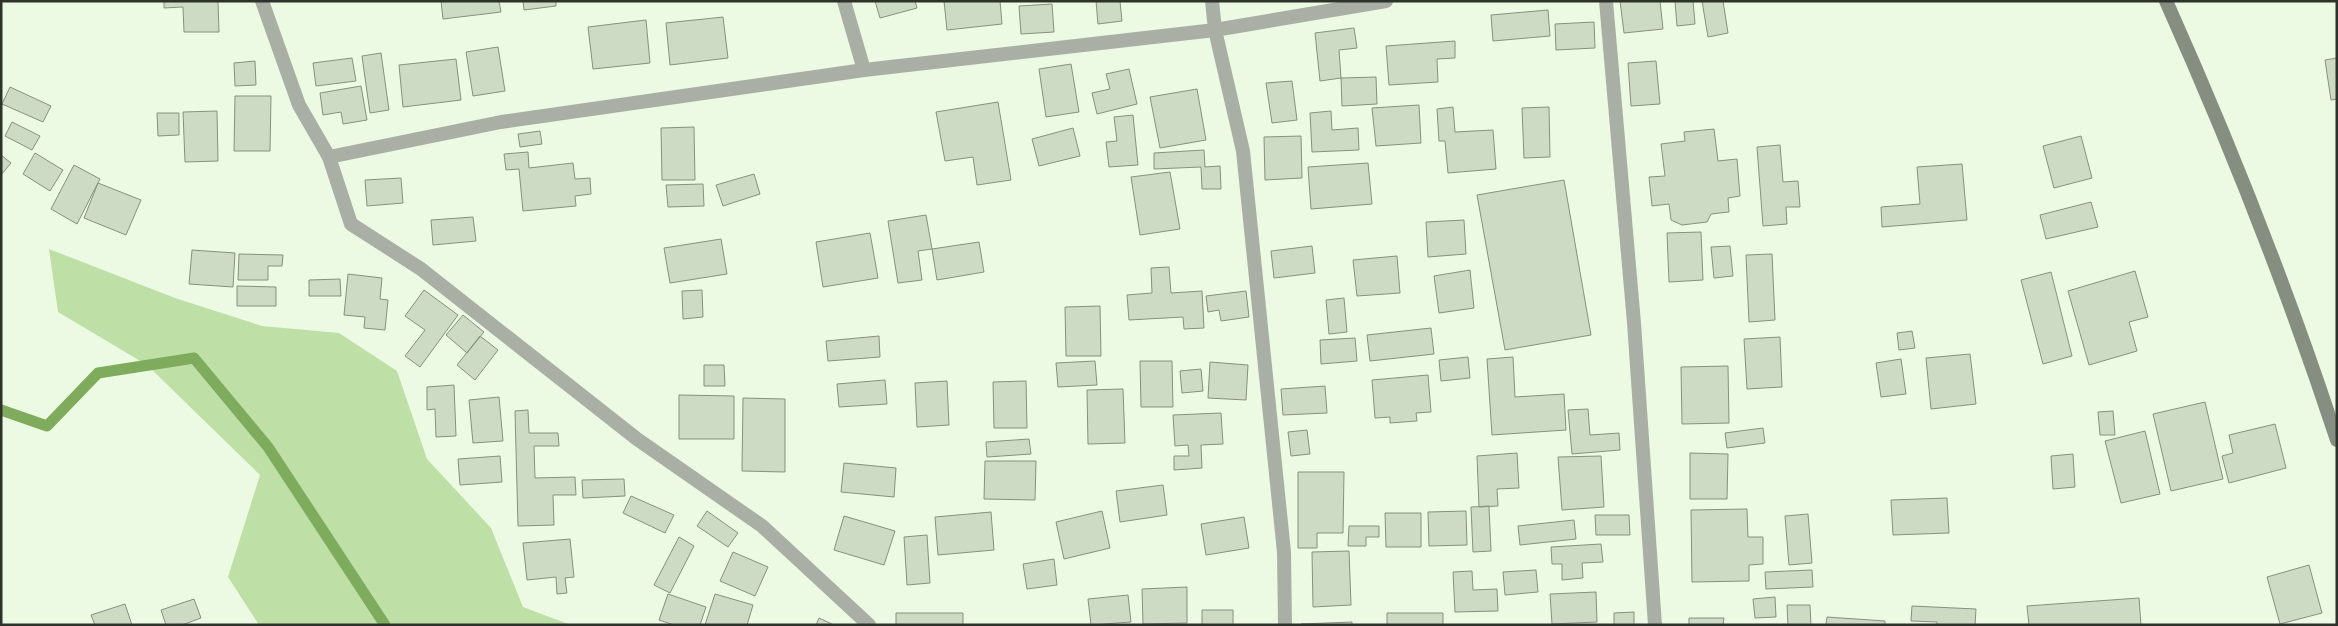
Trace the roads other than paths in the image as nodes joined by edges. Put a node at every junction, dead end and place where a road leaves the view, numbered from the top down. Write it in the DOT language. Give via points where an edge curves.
graph roads {
  1 [pos="262,1"];
  2 [pos="844,1"];
  3 [pos="1212,1"];
  4 [pos="1386,1"];
  5 [pos="1606,1"];
  6 [pos="2166,1"];
  7 [pos="1215,30"];
  8 [pos="864,70"];
  9 [pos="329,158"];
  10 [pos="2337,440"];
  11 [pos="869,625"];
  12 [pos="1286,625"];
  13 [pos="1655,625"];
  1 -- 9 [label="street" via="300,105"];
  2 -- 8 [label="street"];
  3 -- 7 [label="street"];
  4 -- 7 [label="street"];
  5 -- 13 [label="street" via="1634,323"];
  6 -- 10 [label="main road" via="2208,97 2310,358"];
  7 -- 8 [label="street"];
  7 -- 12 [label="street" via="1243,151 1284,552"];
  8 -- 9 [label="street" via="501,122"];
  9 -- 11 [label="street" via="351,224 421,268 637,439 762,526"];
}
